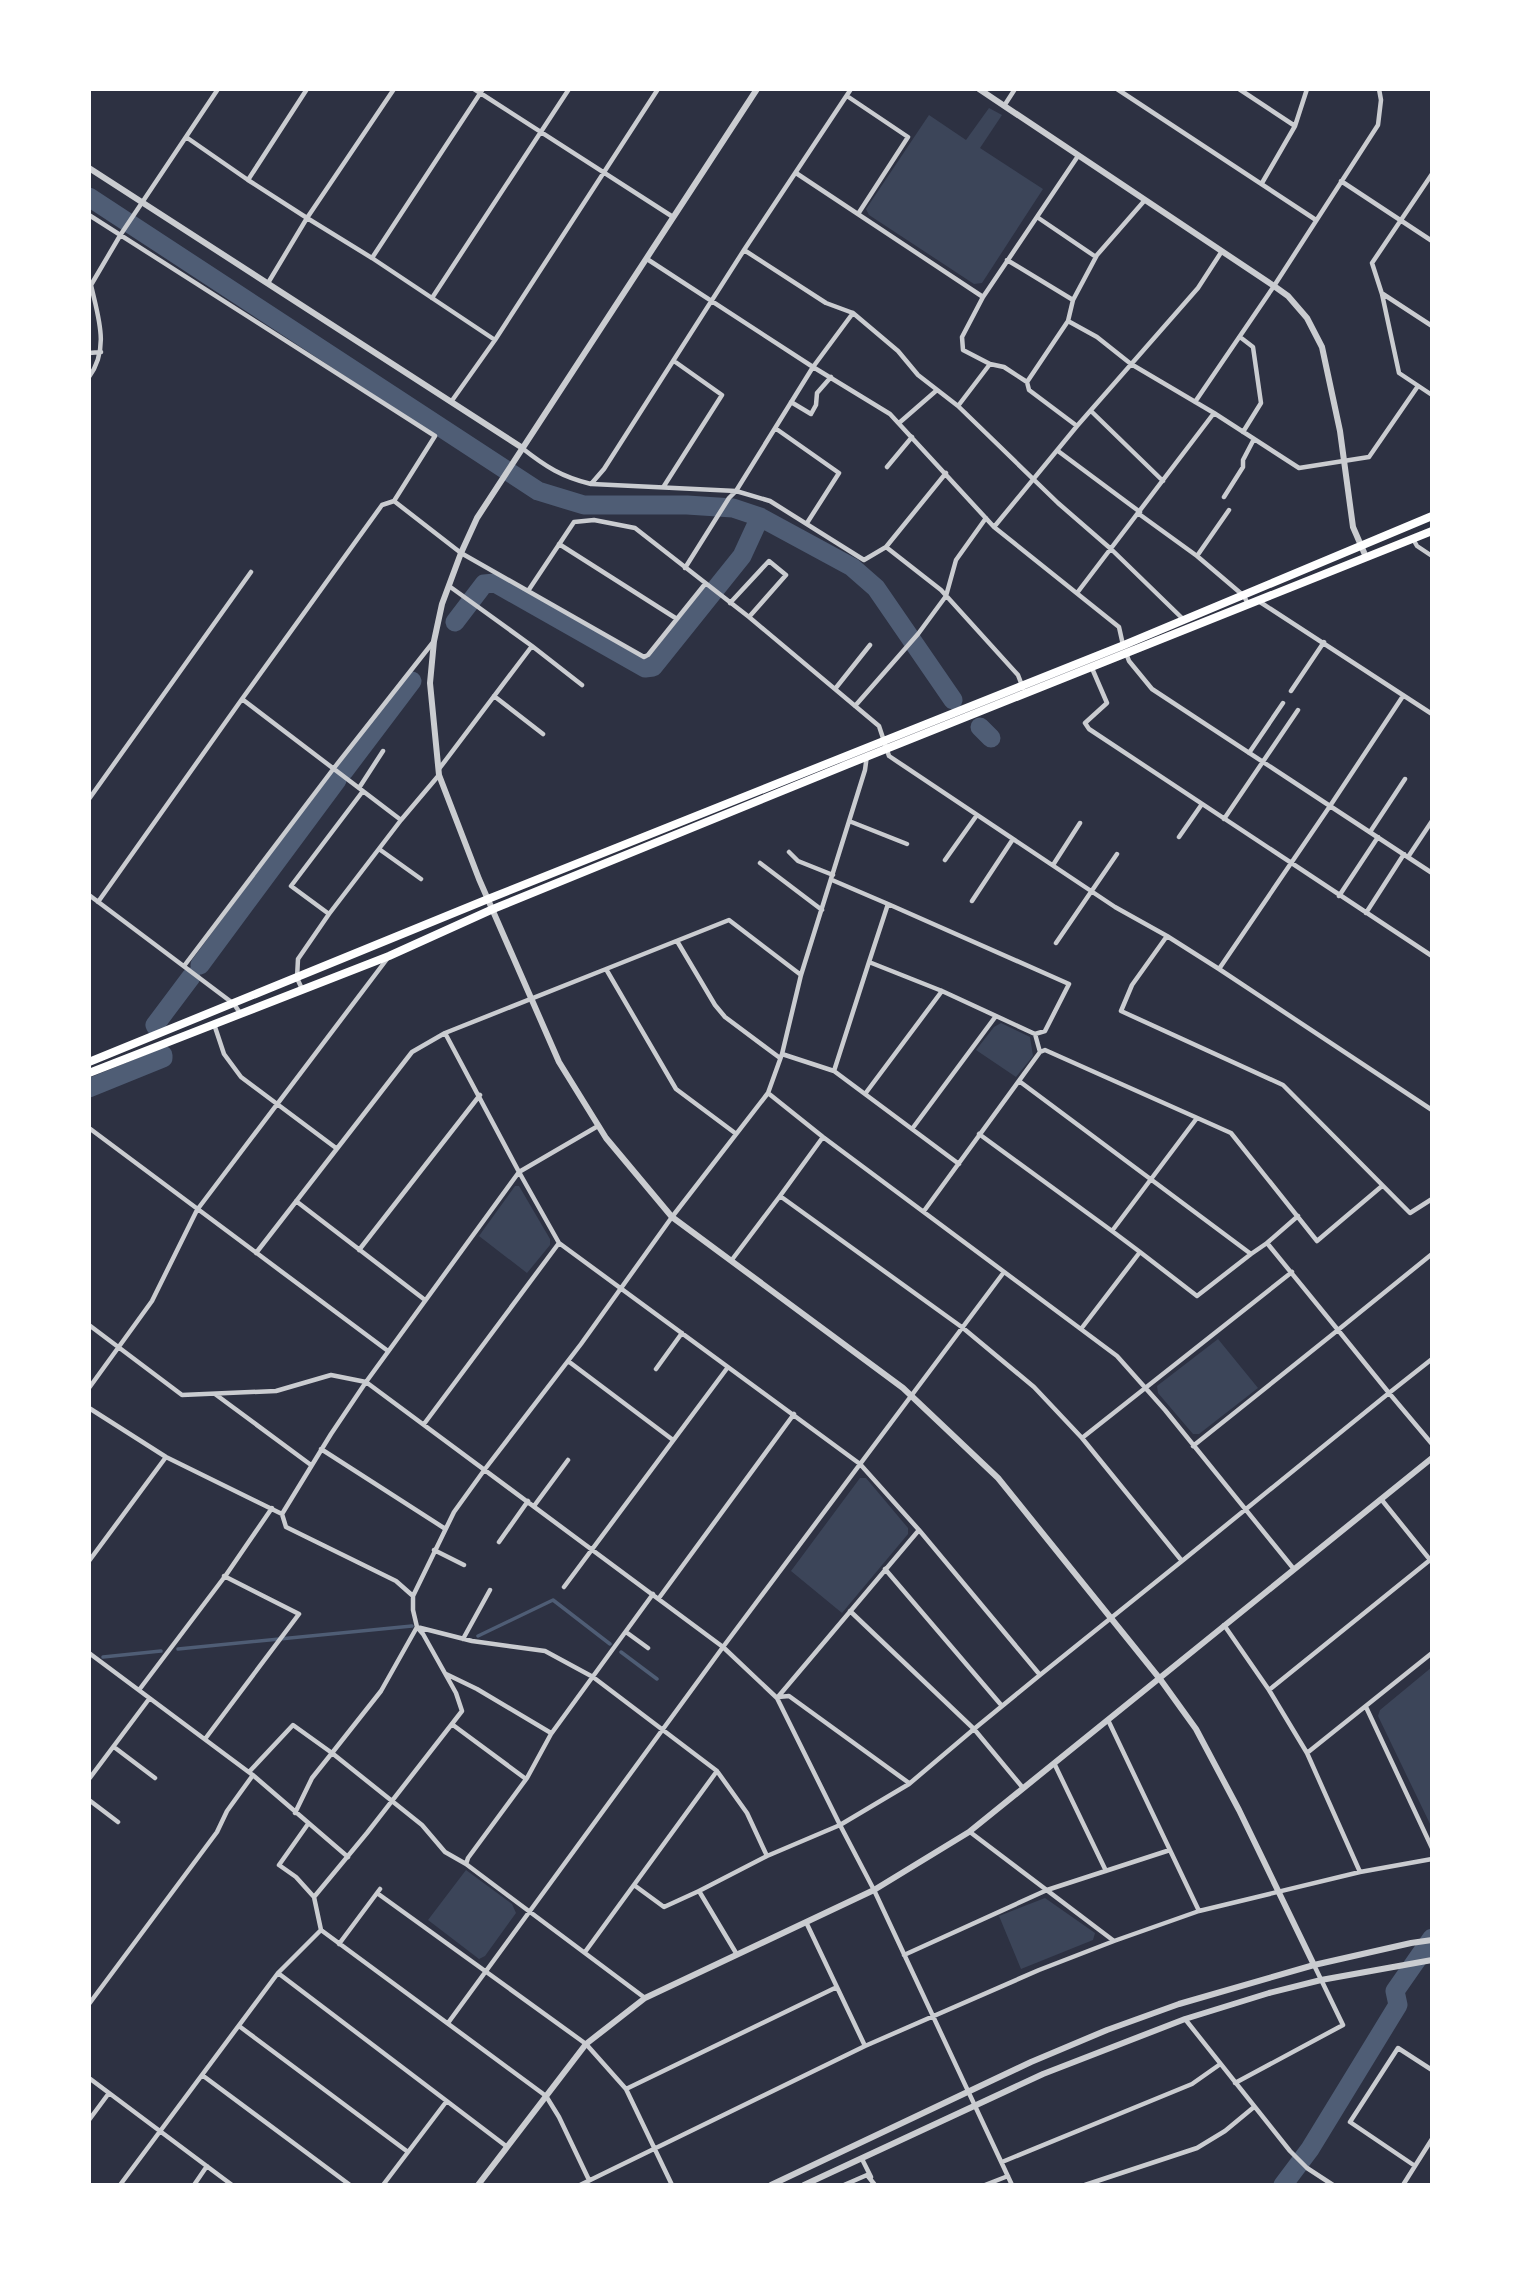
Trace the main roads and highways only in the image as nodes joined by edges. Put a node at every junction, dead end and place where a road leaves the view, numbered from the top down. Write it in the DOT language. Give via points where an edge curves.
graph roads {
  1 [pos="1432,516"];
  2 [pos="1432,531"];
  3 [pos="1185,625"];
  4 [pos="1090,664"];
  5 [pos="884,745"];
  6 [pos="89,1062"];
  7 [pos="89,1073"];
  1 -- 3 [label="main road"];
  2 -- 3 [label="main road" via="1259,601"];
  3 -- 4 [label="main road"];
  4 -- 5 [label="main road" via="1025,695"];
  4 -- 5 [label="main road" via="1022,685"];
  5 -- 6 [label="main road" via="865,748"];
  5 -- 7 [label="main road" via="868,758 493,909 389,956"];
}
